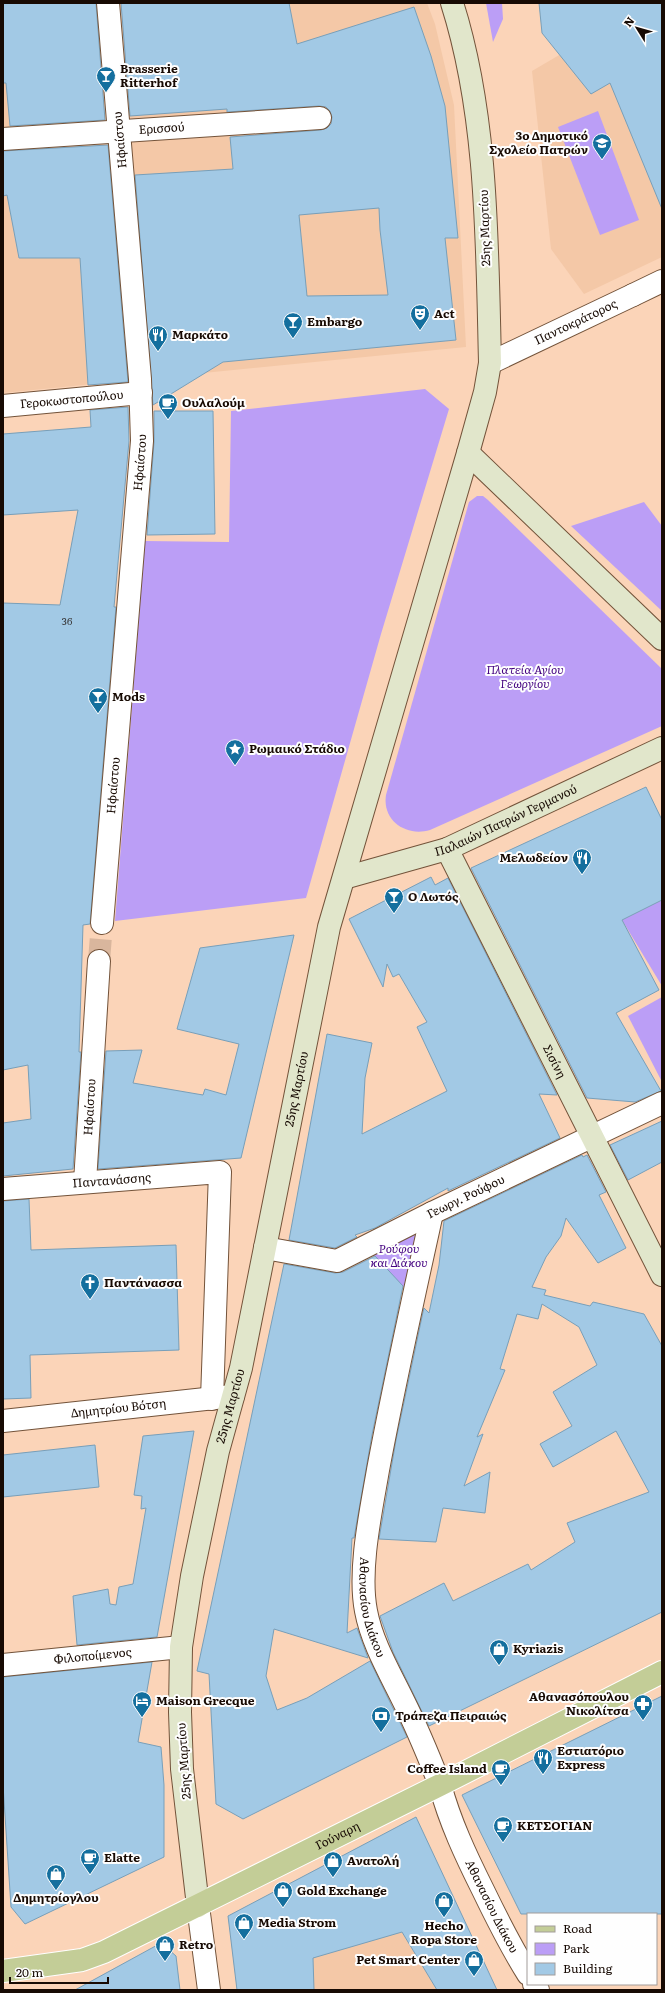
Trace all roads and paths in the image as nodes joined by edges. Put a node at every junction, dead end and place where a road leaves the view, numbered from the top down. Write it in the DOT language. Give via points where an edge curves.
graph roads {
  1 [pos="108,3"];
  2 [pos="452,3"];
  3 [pos="320,118"];
  4 [pos="119,131"];
  5 [pos="3,139"];
  6 [pos="662,281"];
  7 [pos="490,363"];
  8 [pos="141,394"];
  9 [pos="3,406"];
  10 [pos="468,453"];
  11 [pos="662,639"];
  12 [pos="662,748"];
  13 [pos="447,849"];
  14 [pos="344,878"];
  15 [pos="102,922"];
  16 [pos="100,961"];
  17 [pos="662,1103"];
  18 [pos="592,1136"];
  19 [pos="85,1182"];
  20 [pos="3,1189"];
  21 [pos="432,1213"];
  22 [pos="265,1248"];
  23 [pos="662,1275"];
  24 [pos="222,1397"];
  25 [pos="3,1421"];
  26 [pos="181,1647"];
  27 [pos="3,1665"];
  28 [pos="662,1672"];
  29 [pos="440,1785"];
  30 [pos="198,1906"];
  31 [pos="3,1971"];
  32 [pos="527,1972"];
  33 [pos="208,1990"];
  1 -- 4 [label="street, Ηφαίστου"];
  2 -- 7 [label="main road, 25ης Μαρτίου" via="470,74 479,139"];
  3 -- 4 [label="street, Ερισσού"];
  4 -- 5 [label="street, Ερισσού"];
  4 -- 8 [label="street, Ηφαίστου"];
  6 -- 7 [label="street, Παντοκράτορος"];
  7 -- 10 [label="main road, 25ης Μαρτίου" via="485,392"];
  8 -- 9 [label="street, Γεροκωστοπούλου"];
  8 -- 15 [label="street, Ηφαίστου" via="142,441"];
  10 -- 11 [label="main road"];
  10 -- 14 [label="main road, 25ης Μαρτίου"];
  12 -- 13 [label="main road, Παλαιών Πατρών Γερμανού"];
  13 -- 14 [label="main road, Παλαιών Πατρών Γερμανού"];
  13 -- 18 [label="main road, Σισίνη"];
  14 -- 22 [label="main road, 25ης Μαρτίου" via="329,927"];
  16 -- 19 [label="street, Ηφαίστου"];
  17 -- 18 [label="street, Γεωργ. Ρούφου"];
  18 -- 21 [label="street, Γεωργ. Ρούφου"];
  18 -- 23 [label="main road, Σισίνη"];
  19 -- 20 [label="street, Παντανάσσης"];
  19 -- 24 [label="street, Παντανάσσης" via="220,1172"];
  21 -- 22 [label="street, Γεωργ. Ρούφου" via="336,1262"];
  21 -- 29 [label="street, Αθανασίου Διάκου" via="390,1404 366,1549 364,1585 366,1610 373,1639 423,1740"];
  22 -- 24 [label="main road, 25ης Μαρτίου" via="241,1368"];
  24 -- 25 [label="street, Δημητρίου Βότση"];
  24 -- 26 [label="main road, 25ης Μαρτίου" via="218,1451"];
  26 -- 27 [label="street, Φιλοποίμενος"];
  26 -- 30 [label="main road, 25ης Μαρτίου" via="182,1768"];
  28 -- 29 [label="main road, Γούναρη"];
  29 -- 30 [label="main road, Γούναρη"];
  29 -- 32 [label="street, Αθανασίου Διάκου" via="462,1847"];
  30 -- 31 [label="main road, Γούναρη" via="82,1960"];
  30 -- 33 [label="street"];
}
